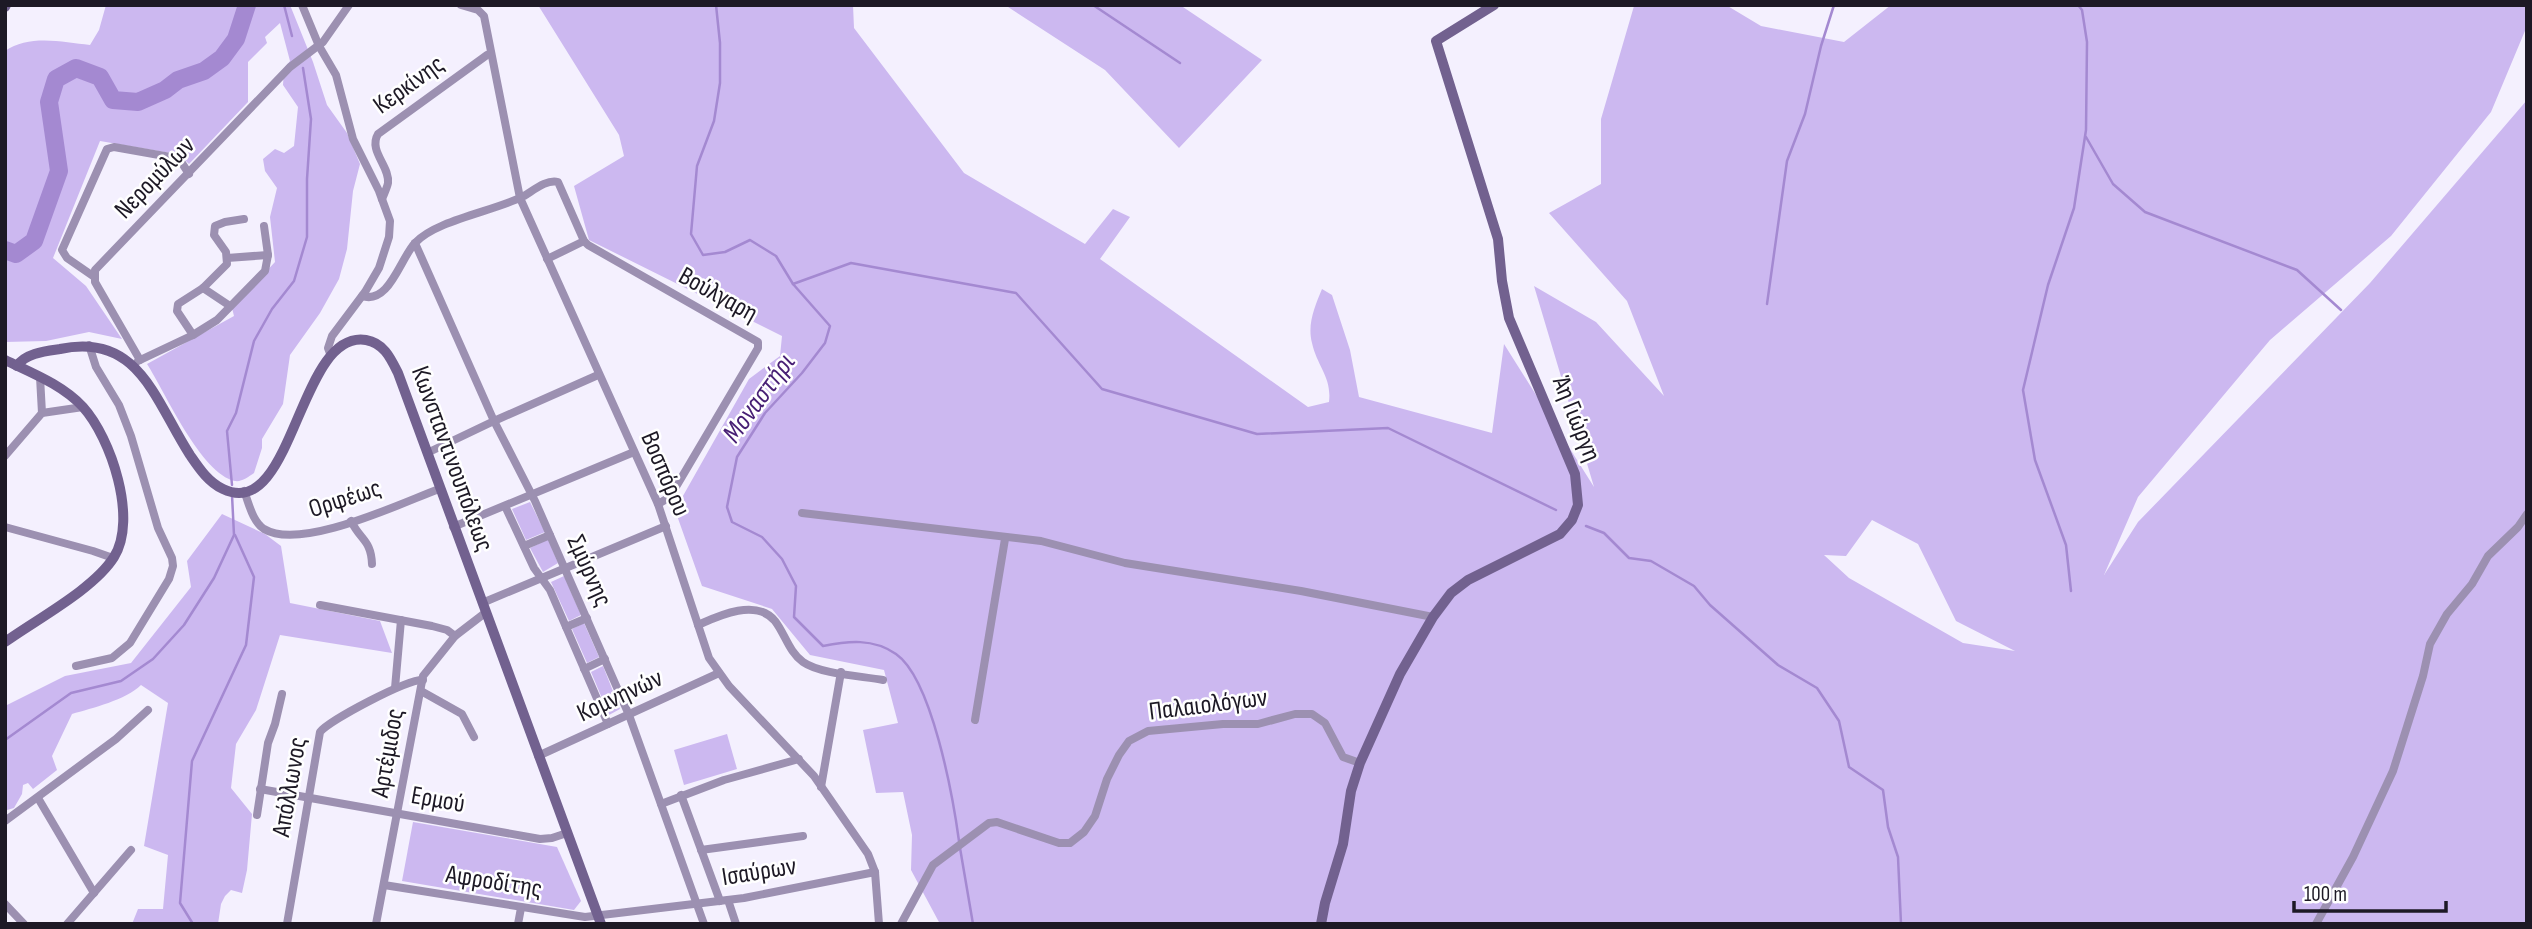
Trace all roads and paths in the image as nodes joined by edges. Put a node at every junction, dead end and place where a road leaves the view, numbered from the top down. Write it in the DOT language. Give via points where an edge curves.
graph roads {
  1 [pos="302,5"];
  2 [pos="349,5"];
  3 [pos="461,5"];
  4 [pos="1494,5"];
  5 [pos="319,46"];
  6 [pos="489,53"];
  7 [pos="189,174"];
  8 [pos="520,198"];
  9 [pos="382,199"];
  10 [pos="244,219"];
  11 [pos="264,226"];
  12 [pos="584,240"];
  13 [pos="415,243"];
  14 [pos="268,255"];
  15 [pos="227,258"];
  16 [pos="547,260"];
  17 [pos="93,276"];
  18 [pos="203,288"];
  19 [pos="362,296"];
  20 [pos="230,306"];
  21 [pos="193,335"];
  22 [pos="89,345"];
  23 [pos="331,356"];
  24 [pos="5,360"];
  25 [pos="136,362"];
  26 [pos="17,366"];
  27 [pos="598,375"];
  28 [pos="40,377"];
  29 [pos="83,407"];
  30 [pos="43,413"];
  31 [pos="494,421"];
  32 [pos="634,452"];
  33 [pos="426,453"];
  34 [pos="5,456"];
  35 [pos="439,489"];
  36 [pos="241,492"];
  37 [pos="530,495"];
  38 [pos="658,503"];
  39 [pos="505,506"];
  40 [pos="802,513"];
  41 [pos="2527,514"];
  42 [pos="351,521"];
  43 [pos="666,526"];
  44 [pos="453,527"];
  45 [pos="6,529"];
  46 [pos="550,535"];
  47 [pos="1005,539"];
  48 [pos="524,546"];
  49 [pos="113,558"];
  50 [pos="372,564"];
  51 [pos="565,569"];
  52 [pos="541,579"];
  53 [pos="320,605"];
  54 [pos="484,608"];
  55 [pos="1433,617"];
  56 [pos="587,618"];
  57 [pos="401,620"];
  58 [pos="698,625"];
  59 [pos="566,627"];
  60 [pos="455,636"];
  61 [pos="5,642"];
  62 [pos="605,659"];
  63 [pos="76,666"];
  64 [pos="584,669"];
  65 [pos="719,673"];
  66 [pos="841,673"];
  67 [pos="422,680"];
  68 [pos="883,680"];
  69 [pos="395,688"];
  70 [pos="421,691"];
  71 [pos="282,694"];
  72 [pos="148,710"];
  73 [pos="629,715"];
  74 [pos="975,720"];
  75 [pos="608,724"];
  76 [pos="474,737"];
  77 [pos="538,757"];
  78 [pos="799,759"];
  79 [pos="1360,763"];
  80 [pos="821,787"];
  81 [pos="260,789"];
  82 [pos="681,794"];
  83 [pos="38,797"];
  84 [pos="309,798"];
  85 [pos="662,804"];
  86 [pos="398,814"];
  87 [pos="257,815"];
  88 [pos="5,821"];
  89 [pos="567,833"];
  90 [pos="803,836"];
  91 [pos="131,850"];
  92 [pos="701,850"];
  93 [pos="875,872"];
  94 [pos="384,885"];
  95 [pos="94,893"];
  96 [pos="724,900"];
  97 [pos="697,903"];
  98 [pos="5,904"];
  99 [pos="521,908"];
  100 [pos="599,920"];
  101 [pos="24,924"];
  102 [pos="67,924"];
  103 [pos="287,924"];
  104 [pos="376,924"];
  105 [pos="518,924"];
  106 [pos="704,924"];
  107 [pos="736,924"];
  108 [pos="879,924"];
  109 [pos="901,924"];
  110 [pos="1321,924"];
  111 [pos="2316,924"];
  1 -- 5 [label="street"];
  2 -- 5 [label="street, Νερομύλων"];
  3 -- 6 [label="street, Βοσπόρου" via="483,15"];
  4 -- 55 [label="main road, Άη Γιώργη" via="1436,41 1498,239 1509,318 1576,474 1578,500 1572,520 1560,534 1468,580"];
  5 -- 7 [label="street, Νερομύλων" via="290,67"];
  5 -- 9 [label="street" via="336,75 353,139"];
  6 -- 8 [label="street, Βοσπόρου"];
  6 -- 9 [label="street, Κερκίνης" via="375,138 388,179"];
  7 -- 17 [label="street, Νερομύλων" via="99,264"];
  7 -- 17 [label="street" via="176,158 107,149 62,250"];
  8 -- 12 [label="street" via="551,181 558,182"];
  8 -- 13 [label="street" via="433,231"];
  8 -- 16 [label="street, Βοσπόρου"];
  9 -- 19 [label="street" via="389,216 389,237"];
  10 -- 15 [label="street" via="215,226 214,234"];
  11 -- 14 [label="street"];
  12 -- 16 [label="street"];
  12 -- 38 [label="street, Βούλγαρη" via="758,342 670,497"];
  13 -- 19 [label="street" via="382,292 372,298"];
  13 -- 31 [label="street, Σμύρνης"];
  14 -- 15 [label="street"];
  14 -- 20 [label="street" via="265,271"];
  15 -- 18 [label="street"];
  16 -- 27 [label="street, Βοσπόρου"];
  17 -- 25 [label="street"];
  18 -- 20 [label="street"];
  18 -- 21 [label="street" via="177,306"];
  19 -- 23 [label="street" via="330,338"];
  20 -- 21 [label="street"];
  21 -- 25 [label="street"];
  22 -- 25 [label="main road"];
  22 -- 26 [label="main road" via="37,354"];
  22 -- 63 [label="street" via="128,427 173,562 169,579 130,643 112,658"];
  23 -- 33 [label="main road, Κωνσταντινουπόλεως" via="353,340 382,347 398,373"];
  23 -- 36 [label="main road" via="270,472 261,484"];
  24 -- 26 [label="main road"];
  25 -- 36 [label="main road" via="196,463 212,482"];
  26 -- 28 [label="main road"];
  27 -- 31 [label="street"];
  27 -- 32 [label="street, Βοσπόρου"];
  28 -- 29 [label="main road"];
  28 -- 30 [label="street"];
  29 -- 30 [label="street"];
  29 -- 49 [label="main road" via="106,445 122,498 123,534"];
  30 -- 34 [label="street"];
  31 -- 33 [label="street"];
  31 -- 37 [label="street, Σμύρνης"];
  32 -- 37 [label="street"];
  32 -- 38 [label="street, Βοσπόρου"];
  33 -- 35 [label="main road, Κωνσταντινουπόλεως"];
  35 -- 42 [label="street, Ορφέως"];
  35 -- 44 [label="main road, Κωνσταντινουπόλεως"];
  36 -- 42 [label="street, Ορφέως" via="257,522 271,531 310,534"];
  37 -- 39 [label="street"];
  37 -- 46 [label="street, Σμύρνης"];
  38 -- 43 [label="street, Βοσπόρου"];
  39 -- 44 [label="street"];
  39 -- 48 [label="street"];
  40 -- 47 [label="street"];
  41 -- 111 [label="street" via="2488,556 2430,644 2393,771"];
  42 -- 50 [label="street" via="370,547"];
  43 -- 51 [label="street, Αρτέμιδος"];
  43 -- 58 [label="street, Βοσπόρου"];
  44 -- 54 [label="main road, Κωνσταντινουπόλεως"];
  45 -- 49 [label="street"];
  46 -- 48 [label="street"];
  46 -- 51 [label="street, Σμύρνης"];
  47 -- 55 [label="street" via="1041,541 1125,563"];
  47 -- 74 [label="street"];
  48 -- 52 [label="street"];
  49 -- 61 [label="main road" via="85,586"];
  51 -- 52 [label="street, Αρτέμιδος"];
  51 -- 56 [label="street, Σμύρνης"];
  52 -- 54 [label="street, Αρτέμιδος"];
  52 -- 59 [label="street"];
  53 -- 57 [label="street"];
  54 -- 60 [label="street, Αρτέμιδος"];
  54 -- 77 [label="main road, Κωνσταντινουπόλεως"];
  55 -- 79 [label="main road, Άη Γιώργη"];
  56 -- 59 [label="street"];
  56 -- 62 [label="street, Σμύρνης"];
  57 -- 60 [label="street" via="442,628"];
  57 -- 69 [label="street"];
  58 -- 65 [label="street, Βοσπόρου"];
  58 -- 66 [label="street" via="733,611 765,614 775,621 802,662"];
  59 -- 64 [label="street"];
  60 -- 67 [label="street, Αρτέμιδος"];
  62 -- 64 [label="street"];
  62 -- 73 [label="street, Σμύρνης"];
  64 -- 75 [label="street"];
  65 -- 73 [label="street, Κομνηνών"];
  65 -- 78 [label="street, Βοσπόρου"];
  66 -- 68 [label="street"];
  66 -- 80 [label="street"];
  67 -- 69 [label="street, Απόλλωνος"];
  67 -- 70 [label="street, Αρτέμιδος"];
  69 -- 84 [label="street, Απόλλωνος" via="321,730"];
  70 -- 76 [label="street" via="462,714"];
  70 -- 86 [label="street, Αρτέμιδος"];
  71 -- 81 [label="street"];
  72 -- 83 [label="street"];
  73 -- 75 [label="street, Κομνηνών"];
  73 -- 85 [label="street, Σμύρνης"];
  75 -- 77 [label="street, Κομνηνών"];
  77 -- 89 [label="main road, Κωνσταντινουπόλεως"];
  78 -- 80 [label="street, Βοσπόρου"];
  78 -- 82 [label="street"];
  79 -- 109 [label="street, Παλαιολόγων" via="1343,757 1325,723 1311,714 1258,724 1143,733 1129,741 1119,755 1095,816 1081,836 1065,844 989,823 931,868"];
  79 -- 110 [label="main road, Άη Γιώργη"];
  80 -- 93 [label="street, Βοσπόρου" via="869,854"];
  81 -- 84 [label="street, Ερμού"];
  81 -- 87 [label="street"];
  82 -- 85 [label="street"];
  82 -- 92 [label="street"];
  83 -- 88 [label="street"];
  83 -- 95 [label="street"];
  84 -- 86 [label="street, Ερμού"];
  84 -- 103 [label="street, Απόλλωνος"];
  85 -- 97 [label="street, Σμύρνης"];
  86 -- 89 [label="street, Ερμού" via="540,839"];
  86 -- 94 [label="street, Αρτέμιδος"];
  89 -- 100 [label="main road, Κωνσταντινουπόλεως"];
  90 -- 92 [label="street"];
  91 -- 95 [label="street"];
  92 -- 96 [label="street"];
  93 -- 96 [label="street, Ισαύρων"];
  93 -- 108 [label="street"];
  94 -- 99 [label="street, Αφροδίτης"];
  94 -- 104 [label="street, Αρτέμιδος"];
  95 -- 102 [label="street"];
  96 -- 97 [label="street, Ισαύρων"];
  96 -- 107 [label="street"];
  97 -- 100 [label="street, Ισαύρων"];
  97 -- 106 [label="street, Σμύρνης"];
  98 -- 101 [label="street"];
  99 -- 100 [label="street, Αφροδίτης"];
  99 -- 105 [label="street"];
}
